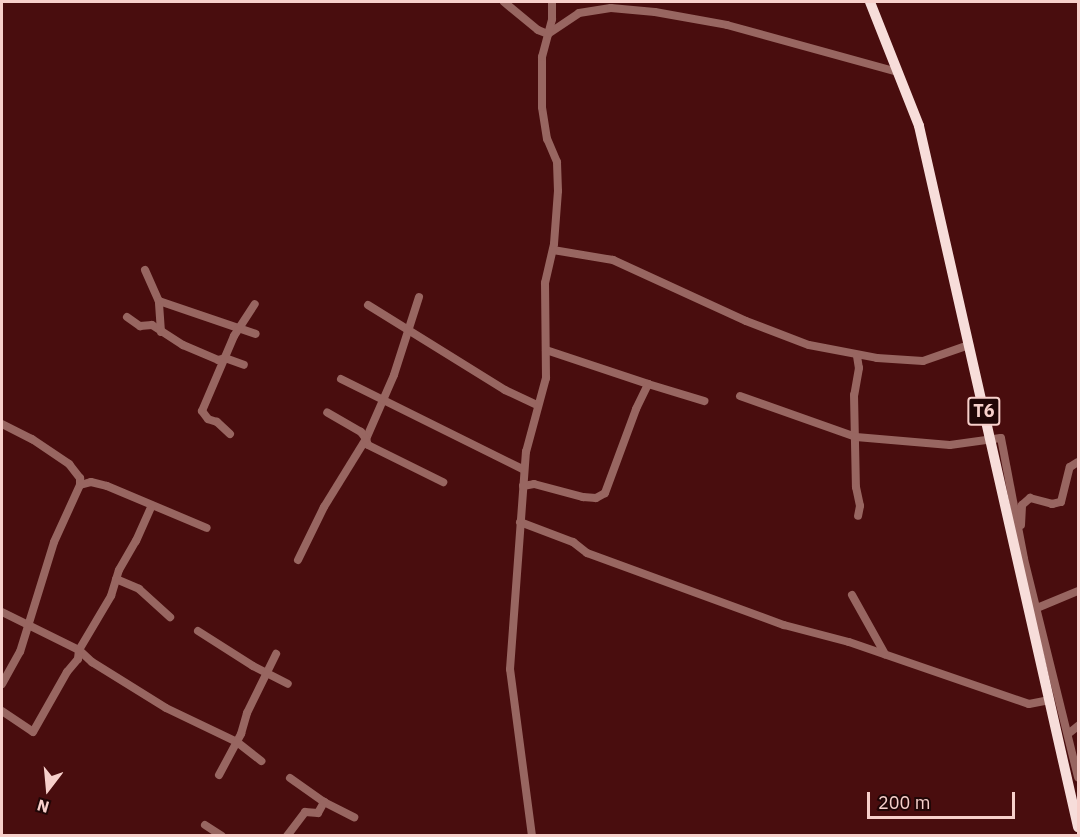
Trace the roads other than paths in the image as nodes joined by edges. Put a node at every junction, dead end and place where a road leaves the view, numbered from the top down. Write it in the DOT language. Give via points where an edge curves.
graph roads {
  1 [pos="504,2"];
  2 [pos="552,2"];
  3 [pos="870,2"];
  4 [pos="548,34"];
  5 [pos="898,72"];
  6 [pos="553,250"];
  7 [pos="145,270"];
  8 [pos="419,297"];
  9 [pos="159,302"];
  10 [pos="255,304"];
  11 [pos="368,305"];
  12 [pos="127,317"];
  13 [pos="238,327"];
  14 [pos="408,330"];
  15 [pos="161,332"];
  16 [pos="256,334"];
  17 [pos="969,345"];
  18 [pos="546,350"];
  19 [pos="857,356"];
  20 [pos="225,358"];
  21 [pos="244,365"];
  22 [pos="341,379"];
  23 [pos="648,384"];
  24 [pos="740,396"];
  25 [pos="382,401"];
  26 [pos="704,401"];
  27 [pos="537,405"];
  28 [pos="327,412"];
  29 [pos="2,424"];
  30 [pos="230,434"];
  31 [pos="856,437"];
  32 [pos="366,439"];
  33 [pos="990,439"];
  34 [pos="1078,462"];
  35 [pos="524,470"];
  36 [pos="443,482"];
  37 [pos="80,485"];
  38 [pos="523,486"];
  39 [pos="152,505"];
  40 [pos="858,516"];
  41 [pos="519,522"];
  42 [pos="207,528"];
  43 [pos="1021,535"];
  44 [pos="298,560"];
  45 [pos="116,579"];
  46 [pos="1078,591"];
  47 [pos="852,595"];
  48 [pos="1037,609"];
  49 [pos="2,612"];
  50 [pos="170,617"];
  51 [pos="28,627"];
  52 [pos="198,631"];
  53 [pos="79,650"];
  54 [pos="276,654"];
  55 [pos="885,654"];
  56 [pos="267,672"];
  57 [pos="2,684"];
  58 [pos="288,684"];
  59 [pos="1050,700"];
  60 [pos="2,711"];
  61 [pos="1078,726"];
  62 [pos="1068,734"];
  63 [pos="237,742"];
  64 [pos="261,761"];
  65 [pos="219,775"];
  66 [pos="1078,777"];
  67 [pos="290,778"];
  68 [pos="324,802"];
  69 [pos="354,817"];
  70 [pos="205,825"];
  71 [pos="1078,827"];
  72 [pos="222,836"];
  73 [pos="287,836"];
  74 [pos="532,836"];
  1 -- 4 [label="street"];
  2 -- 4 [label="street"];
  3 -- 5 [label="highway, T6"];
  4 -- 5 [label="street" via="579,13 611,8 655,12 727,25"];
  4 -- 6 [label="street" via="542,57 542,107 547,139 557,162"];
  5 -- 17 [label="highway, T6" via="919,126"];
  6 -- 17 [label="street" via="613,260 746,321 809,345 923,361"];
  6 -- 18 [label="street" via="545,283"];
  7 -- 9 [label="street"];
  8 -- 14 [label="street"];
  9 -- 13 [label="street"];
  9 -- 15 [label="street"];
  10 -- 13 [label="street"];
  11 -- 14 [label="street"];
  12 -- 15 [label="street"];
  13 -- 16 [label="street"];
  13 -- 20 [label="street"];
  14 -- 25 [label="street"];
  14 -- 27 [label="street" via="505,390"];
  15 -- 20 [label="street" via="218,360"];
  17 -- 33 [label="highway, T6"];
  18 -- 23 [label="street"];
  18 -- 27 [label="street" via="546,378"];
  19 -- 31 [label="street" via="860,368 854,395"];
  20 -- 21 [label="street"];
  20 -- 30 [label="street" via="202,411"];
  22 -- 25 [label="street"];
  23 -- 26 [label="street"];
  23 -- 38 [label="street" via="605,494 583,497 534,484"];
  24 -- 31 [label="street"];
  25 -- 32 [label="street"];
  25 -- 35 [label="street"];
  27 -- 35 [label="street"];
  28 -- 32 [label="street"];
  29 -- 37 [label="street" via="69,464 80,478"];
  31 -- 33 [label="street" via="950,445"];
  31 -- 40 [label="street"];
  32 -- 36 [label="street" via="368,445"];
  32 -- 44 [label="street" via="324,507"];
  33 -- 43 [label="street" via="1001,438"];
  33 -- 59 [label="highway, T6"];
  34 -- 43 [label="street" via="1070,466 1061,502 1052,504 1030,498 1022,505"];
  35 -- 38 [label="street"];
  37 -- 39 [label="street" via="91,482"];
  37 -- 51 [label="street" via="54,542"];
  38 -- 41 [label="street"];
  39 -- 42 [label="street"];
  39 -- 45 [label="street"];
  41 -- 55 [label="street" via="573,542 587,553 784,625"];
  41 -- 74 [label="street" via="510,669"];
  43 -- 48 [label="street"];
  45 -- 50 [label="street" via="139,589"];
  45 -- 53 [label="street" via="111,596"];
  46 -- 48 [label="street"];
  47 -- 55 [label="street"];
  48 -- 62 [label="street"];
  49 -- 51 [label="street"];
  51 -- 53 [label="street"];
  51 -- 57 [label="street" via="21,652"];
  52 -- 56 [label="street"];
  53 -- 60 [label="street" via="78,659 33,732"];
  53 -- 63 [label="street" via="166,708"];
  54 -- 56 [label="street"];
  55 -- 59 [label="street" via="1029,704"];
  56 -- 58 [label="street"];
  56 -- 63 [label="street"];
  59 -- 71 [label="highway, T6"];
  61 -- 62 [label="street"];
  62 -- 66 [label="street"];
  63 -- 64 [label="street"];
  63 -- 65 [label="street"];
  67 -- 68 [label="street"];
  68 -- 69 [label="street"];
  68 -- 73 [label="street" via="318,813 305,812"];
  70 -- 72 [label="street"];
}
